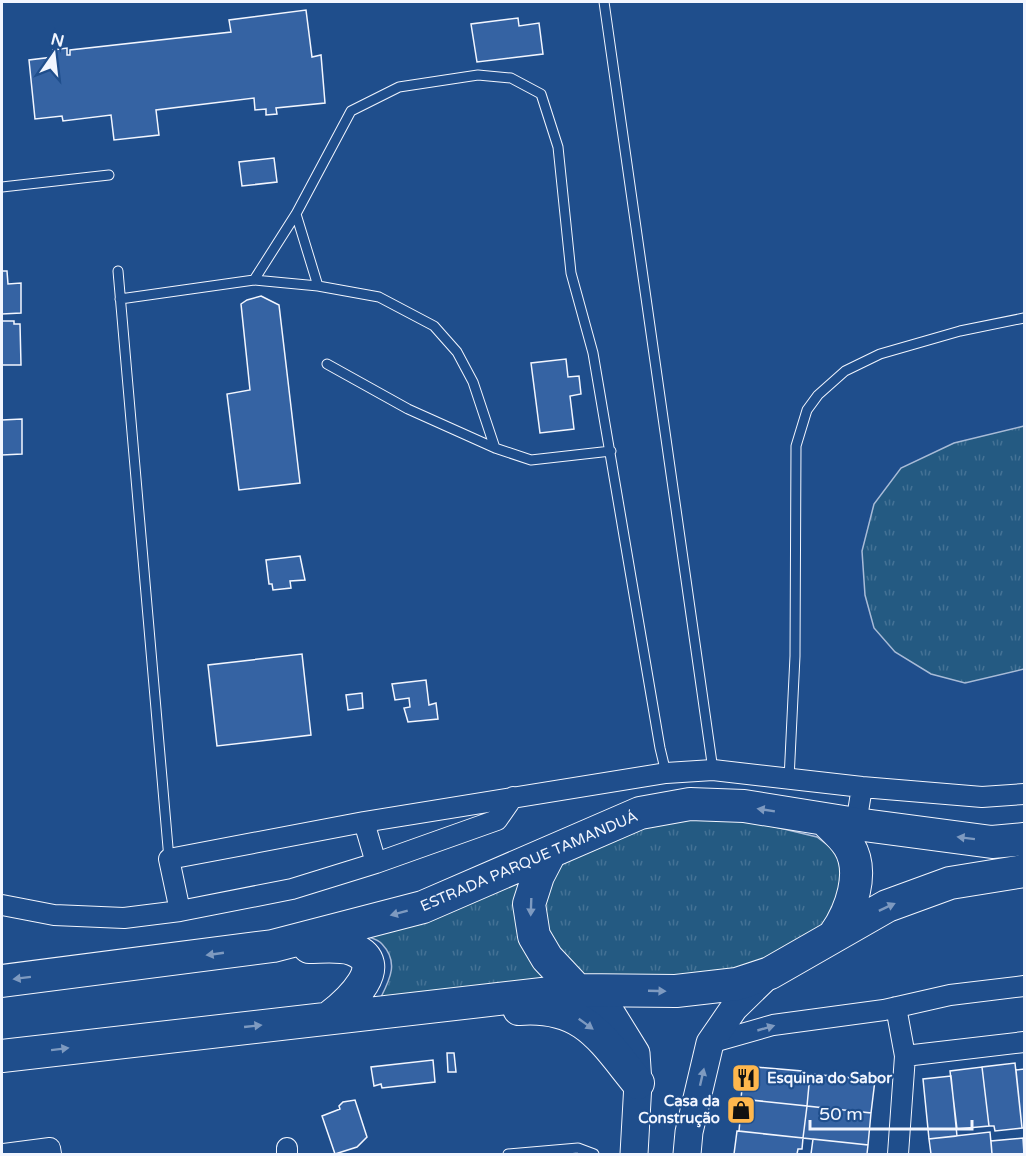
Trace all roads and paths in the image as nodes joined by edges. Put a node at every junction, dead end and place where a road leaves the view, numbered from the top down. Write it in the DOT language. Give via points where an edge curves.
graph roads {
  1 [pos="604,2"];
  2 [pos="109,176"];
  3 [pos="2,187"];
  4 [pos="296,213"];
  5 [pos="118,271"];
  6 [pos="254,280"];
  7 [pos="318,286"];
  8 [pos="120,299"];
  9 [pos="1024,318"];
  10 [pos="327,364"];
  11 [pos="495,448"];
  12 [pos="611,451"];
  13 [pos="713,770"];
  14 [pos="666,773"];
  15 [pos="789,779"];
  16 [pos="862,787"];
  17 [pos="1024,794"];
  18 [pos="513,797"];
  19 [pos="824,819"];
  20 [pos="364,822"];
  21 [pos="856,824"];
  22 [pos="1024,839"];
  23 [pos="550,853"];
  24 [pos="170,859"];
  25 [pos="376,863"];
  26 [pos="1024,871"];
  27 [pos="2,905"];
  28 [pos="180,911"];
  29 [pos="836,934"];
  30 [pos="273,946"];
  31 [pos="770,973"];
  32 [pos="2,981"];
  33 [pos="1024,986"];
  34 [pos="577,990"];
  35 [pos="890,1009"];
  36 [pos="336,1017"];
  37 [pos="1024,1042"];
  38 [pos="710,1044"];
  39 [pos="2,1056"];
  40 [pos="905,1056"];
  41 [pos="638,1083"];
  42 [pos="4,1155"];
  43 [pos="51,1155"];
  44 [pos="508,1155"];
  45 [pos="594,1155"];
  46 [pos="634,1155"];
  47 [pos="687,1155"];
  48 [pos="898,1155"];
  1 -- 13 [label="lane"];
  2 -- 3 [label="lane"];
  4 -- 6 [label="lane"];
  4 -- 7 [label="lane"];
  4 -- 12 [label="lane" via="351,111 370,101 399,87 478,75 512,78 541,94 558,147 571,273 593,353"];
  5 -- 8 [label="lane"];
  6 -- 7 [label="lane"];
  6 -- 8 [label="lane"];
  7 -- 11 [label="lane" via="379,297 434,326 457,352 473,381"];
  8 -- 24 [label="lane"];
  9 -- 15 [label="lane" via="880,354 845,371 807,410 796,446 795,656"];
  10 -- 11 [label="lane" via="408,408"];
  11 -- 12 [label="lane" via="531,459"];
  12 -- 14 [label="lane"];
  13 -- 14 [label="street"];
  13 -- 15 [label="street"];
  14 -- 18 [label="street"];
  15 -- 16 [label="street"];
  16 -- 17 [label="street" via="982,796"];
  16 -- 21 [label="street"];
  18 -- 20 [label="street"];
  18 -- 25 [label="street" via="497,820"];
  19 -- 21 [label="main road, ESTRADA PARQUE TAMANDUÁ"];
  19 -- 23 [label="main road, ESTRADA PARQUE TAMANDUÁ, one-way" via="744,806 690,804 640,813"];
  19 -- 29 [label="main road" via="850,846 855,866 856,886"];
  20 -- 24 [label="street"];
  20 -- 25 [label="street"];
  22 -- 21 [label="main road, ESTRADA PARQUE TAMANDUÁ, one-way" via="992,842"];
  23 -- 30 [label="main road, ESTRADA PARQUE TAMANDUÁ, one-way" via="423,907"];
  23 -- 34 [label="main road, one-way" via="529,904 534,936 547,958"];
  24 -- 28 [label="street"];
  25 -- 28 [label="street" via="292,889"];
  29 -- 26 [label="main road, one-way" via="887,906 950,883"];
  27 -- 28 [label="street" via="54,915 124,918"];
  29 -- 31 [label="main road"];
  30 -- 32 [label="main road, ESTRADA PARQUE TAMANDUÁ, one-way"];
  30 -- 36 [label="main road" via="350,948 363,955 369,966 368,977"];
  34 -- 31 [label="main road, one-way" via="676,991 738,984"];
  31 -- 38 [label="street" via="734,1008"];
  33 -- 35 [label="street" via="950,995"];
  34 -- 36 [label="main road"];
  34 -- 41 [label="street" via="610,1011 636,1053"];
  38 -- 35 [label="street, one-way" via="773,1026"];
  35 -- 40 [label="street"];
  39 -- 36 [label="main road, one-way"];
  36 -- 41 [label="main road, one-way" via="371,1020 536,1007 577,1017 592,1028"];
  37 -- 40 [label="street"];
  47 -- 38 [label="street, one-way"];
  40 -- 48 [label="street"];
  41 -- 46 [label="street"];
  42 -- 43 [label="street" via="50,1148"];
  44 -- 45 [label="lane" via="578,1148"];
}
